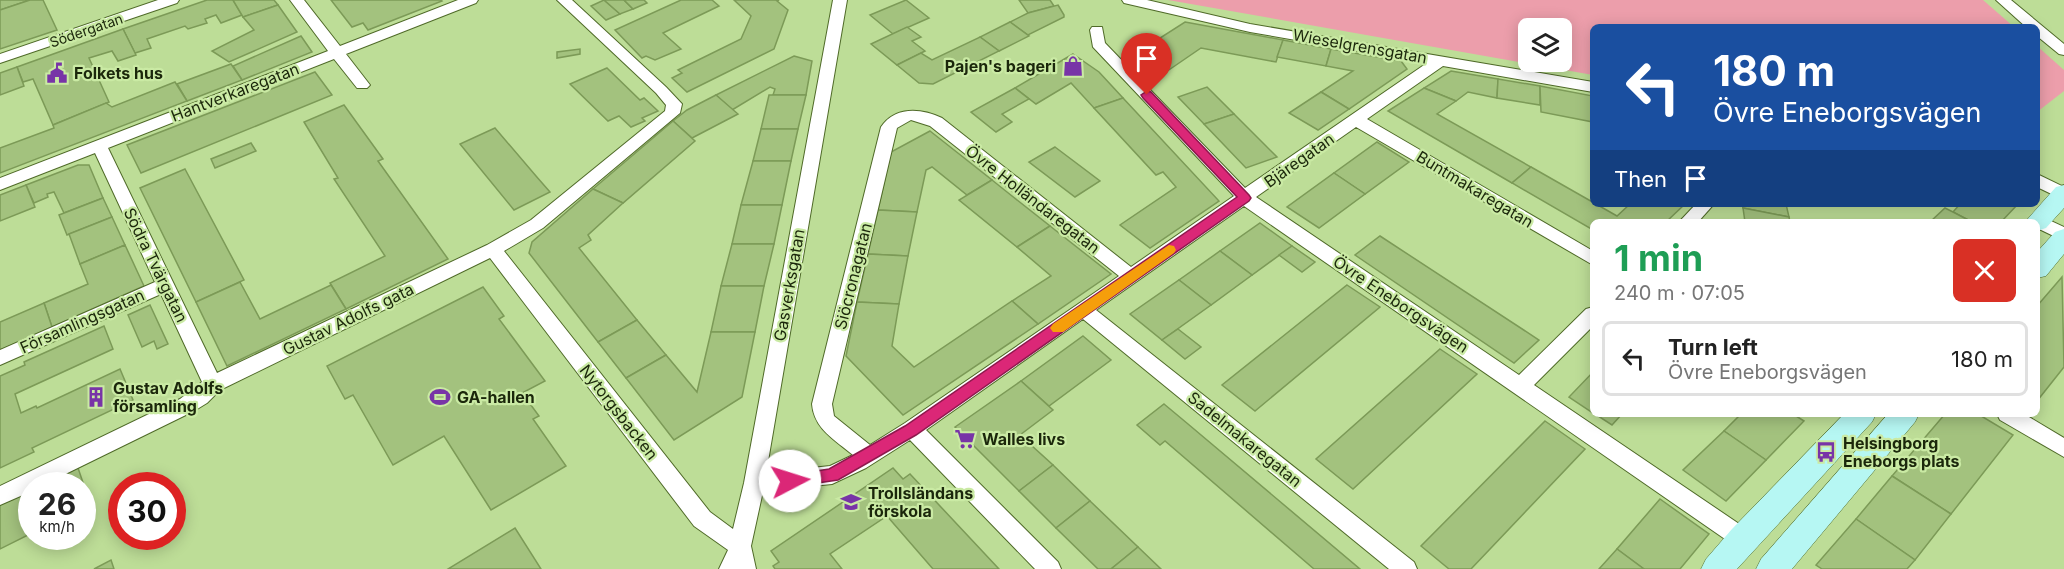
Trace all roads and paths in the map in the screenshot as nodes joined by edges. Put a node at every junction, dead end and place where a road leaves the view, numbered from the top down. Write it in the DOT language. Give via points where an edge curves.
graph roads {
  1 [pos="172,0"];
  2 [pos="297,0"];
  3 [pos="471,0"];
  4 [pos="564,0"];
  5 [pos="840,0"];
  6 [pos="1129,0"];
  7 [pos="2003,0"];
  8 [pos="2031,24"];
  9 [pos="1097,30"];
  10 [pos="2040,31"];
  11 [pos="2064,51"];
  12 [pos="336,52"];
  13 [pos="0,59"];
  14 [pos="1442,60"];
  15 [pos="362,85"];
  16 [pos="1590,86"];
  17 [pos="1358,120"];
  18 [pos="936,122"];
  19 [pos="99,145"];
  20 [pos="2040,182"];
  21 [pos="0,184"];
  22 [pos="2064,194"];
  23 [pos="1245,198"];
  24 [pos="1703,207"];
  25 [pos="1691,219"];
  26 [pos="2040,219"];
  27 [pos="2040,222"];
  28 [pos="2064,236"];
  29 [pos="493,249"];
  30 [pos="1590,257"];
  31 [pos="2040,265"];
  32 [pos="1131,276"];
  33 [pos="165,285"];
  34 [pos="1083,310"];
  35 [pos="1590,317"];
  36 [pos="0,358"];
  37 [pos="213,384"];
  38 [pos="1521,386"];
  39 [pos="1859,417"];
  40 [pos="1903,417"];
  41 [pos="2012,417"];
  42 [pos="912,429"];
  43 [pos="2064,448"];
  44 [pos="869,456"];
  45 [pos="754,483"];
  46 [pos="0,495"];
  47 [pos="1743,539"];
  48 [pos="740,546"];
  49 [pos="1781,566"];
  50 [pos="730,569"];
  51 [pos="745,569"];
  52 [pos="1050,569"];
  53 [pos="1406,569"];
  54 [pos="1717,569"];
  1 -- 13 [label="street, Södergatan"];
  2 -- 12 [label="street"];
  3 -- 12 [label="street, Hantverkaregatan"];
  4 -- 29 [label="street, Gustav Adolfs gata" via="662,90 675,109 537,224"];
  5 -- 45 [label="street, Gasverksgatan"];
  6 -- 14 [label="street, Wieselgrensgatan" via="1250,27"];
  7 -- 8 [label="street"];
  9 -- 23 [label="street, Övre Eneborgsvägen" via="1098,44"];
  10 -- 11 [label="street"];
  12 -- 15 [label="street"];
  12 -- 19 [label="street, Hantverkaregatan"];
  14 -- 16 [label="street, Wieselgrensgatan"];
  14 -- 17 [label="street, Bjäregatan"];
  17 -- 23 [label="street, Bjäregatan"];
  17 -- 30 [label="street, Buntmakaregatan"];
  18 -- 32 [label="street, Övre Holländaregatan"];
  18 -- 44 [label="street, Siöcronagatan" via="923,116 909,116 889,127 822,404 830,425"];
  19 -- 21 [label="street, Hantverkaregatan"];
  19 -- 33 [label="street, Södra Tvärgatan"];
  20 -- 22 [label="street"];
  22 -- 26 [label="main road"];
  23 -- 32 [label="street, Bjäregatan"];
  23 -- 38 [label="street, Övre Eneborgsvägen"];
  24 -- 25 [label="street"];
  27 -- 28 [label="street"];
  28 -- 31 [label="main road"];
  29 -- 37 [label="street, Gustav Adolfs gata"];
  29 -- 48 [label="street, Nytorgsbacken" via="702,519"];
  32 -- 34 [label="street, Bjäregatan"];
  33 -- 36 [label="street, Församlingsgatan"];
  33 -- 37 [label="street, Södra Tvärgatan"];
  34 -- 42 [label="street, Bjäregatan"];
  34 -- 53 [label="street, Sadelmakaregatan"];
  35 -- 38 [label="street"];
  37 -- 46 [label="street, Gustav Adolfs gata" via="188,405"];
  38 -- 47 [label="street, Övre Eneborgsvägen"];
  39 -- 47 [label="main road"];
  40 -- 49 [label="main road"];
  41 -- 43 [label="street"];
  42 -- 44 [label="street, Bjäregatan"];
  42 -- 52 [label="street"];
  44 -- 45 [label="street, Bjäregatan" via="823,477"];
  45 -- 48 [label="street, Gasverksgatan"];
  47 -- 54 [label="main road"];
  48 -- 50 [label="street, Gasverksgatan"];
  48 -- 51 [label="street"];
}
